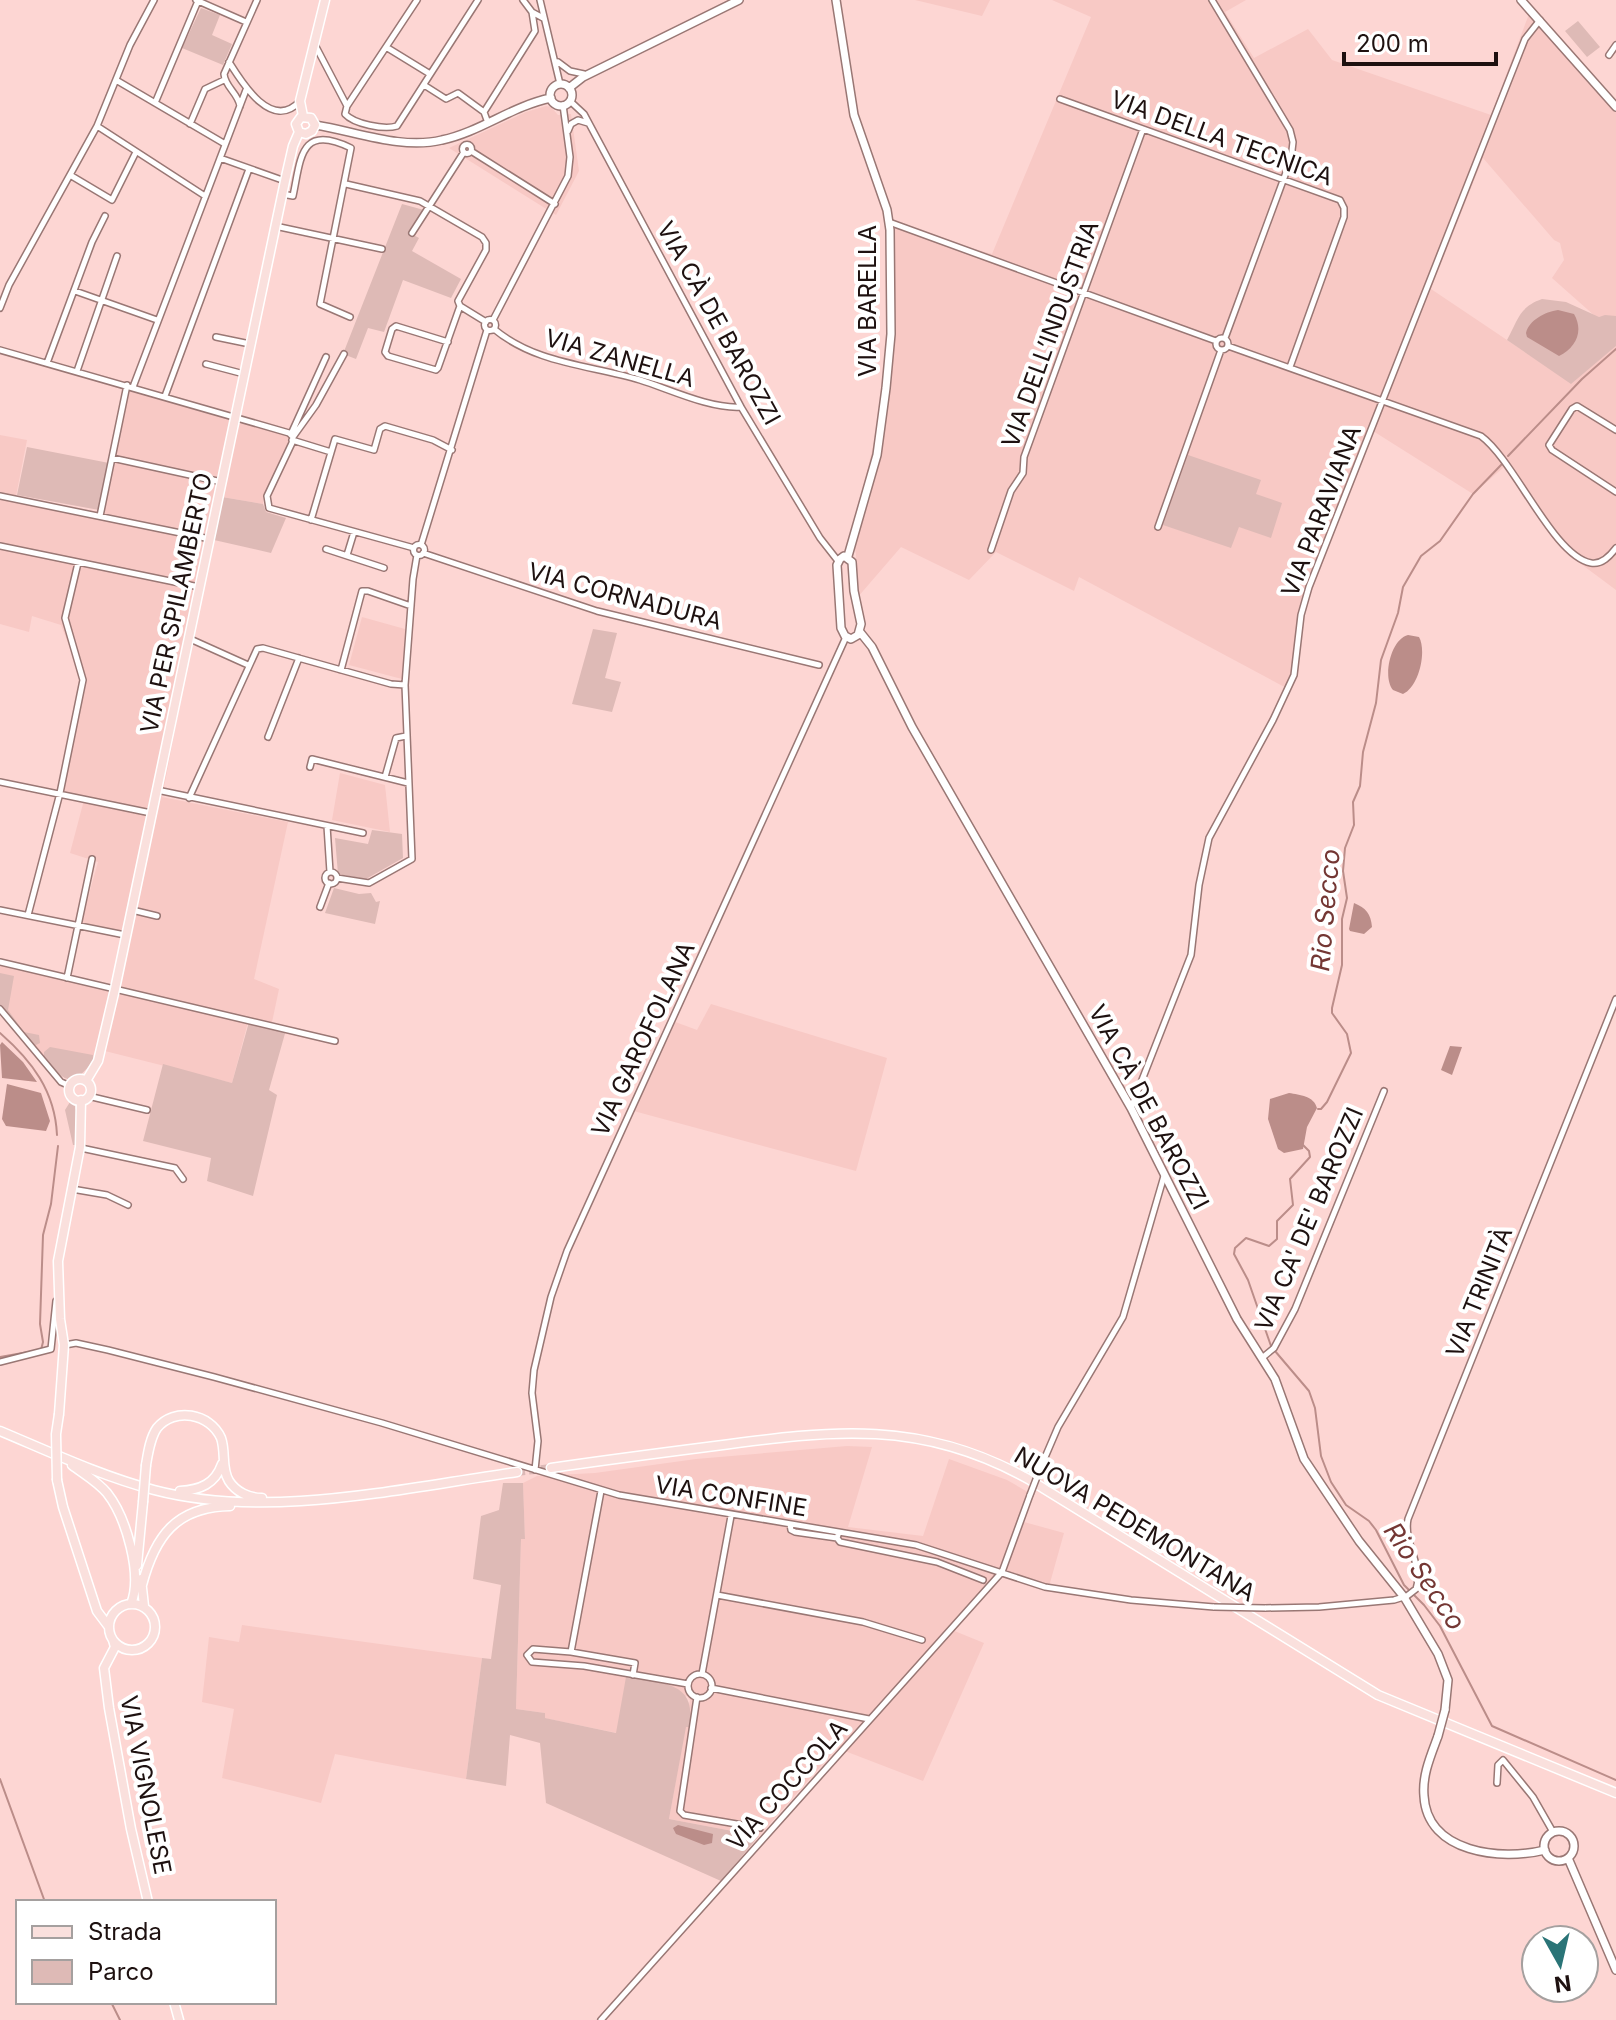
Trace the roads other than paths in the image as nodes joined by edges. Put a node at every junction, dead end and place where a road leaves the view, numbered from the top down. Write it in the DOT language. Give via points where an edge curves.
graph roads {
  1 [pos="154,0"];
  2 [pos="257,0"];
  3 [pos="323,0"];
  4 [pos="417,0"];
  5 [pos="478,0"];
  6 [pos="523,0"];
  7 [pos="540,0"];
  8 [pos="739,0"];
  9 [pos="836,0"];
  10 [pos="1212,0"];
  11 [pos="1521,0"];
  12 [pos="197,1"];
  13 [pos="532,12"];
  14 [pos="544,19"];
  15 [pos="1540,20"];
  16 [pos="246,22"];
  17 [pos="313,42"];
  18 [pos="1616,45"];
  19 [pos="386,47"];
  20 [pos="1609,55"];
  21 [pos="556,60"];
  22 [pos="229,61"];
  23 [pos="430,74"];
  24 [pos="589,74"];
  25 [pos="115,80"];
  26 [pos="224,80"];
  27 [pos="560,84"];
  28 [pos="424,85"];
  29 [pos="569,88"];
  30 [pos="246,90"];
  31 [pos="551,98"];
  32 [pos="1060,99"];
  33 [pos="300,101"];
  34 [pos="155,103"];
  35 [pos="566,103"];
  36 [pos="347,106"];
  37 [pos="240,107"];
  38 [pos="1616,107"];
  39 [pos="484,112"];
  40 [pos="303,116"];
  41 [pos="488,123"];
  42 [pos="190,124"];
  43 [pos="589,124"];
  44 [pos="315,125"];
  45 [pos="97,126"];
  46 [pos="1143,129"];
  47 [pos="299,132"];
  48 [pos="462,134"];
  49 [pos="567,136"];
  50 [pos="225,144"];
  51 [pos="136,152"];
  52 [pos="468,152"];
  53 [pos="220,158"];
  54 [pos="249,169"];
  55 [pos="70,175"];
  56 [pos="1282,178"];
  57 [pos="285,181"];
  58 [pos="346,184"];
  59 [pos="282,194"];
  60 [pos="205,196"];
  61 [pos="555,204"];
  62 [pos="430,207"];
  63 [pos="105,216"];
  64 [pos="889,222"];
  65 [pos="275,226"];
  66 [pos="412,233"];
  67 [pos="335,238"];
  68 [pos="382,249"];
  69 [pos="117,256"];
  70 [pos="75,291"];
  71 [pos="1084,293"];
  72 [pos="103,301"];
  73 [pos="460,306"];
  74 [pos="0,308"];
  75 [pos="350,317"];
  76 [pos="157,320"];
  77 [pos="489,321"];
  78 [pos="494,329"];
  79 [pos="487,330"];
  80 [pos="216,337"];
  81 [pos="1225,338"];
  82 [pos="1216,341"];
  83 [pos="448,342"];
  84 [pos="251,344"];
  85 [pos="1228,346"];
  86 [pos="0,350"];
  87 [pos="1221,350"];
  88 [pos="344,354"];
  89 [pos="326,357"];
  90 [pos="47,363"];
  91 [pos="206,364"];
  92 [pos="1290,367"];
  93 [pos="77,371"];
  94 [pos="245,375"];
  95 [pos="130,386"];
  96 [pos="165,396"];
  97 [pos="1383,400"];
  98 [pos="741,407"];
  99 [pos="236,417"];
  100 [pos="1616,430"];
  101 [pos="292,437"];
  102 [pos="452,450"];
  103 [pos="331,452"];
  104 [pos="112,458"];
  105 [pos="222,482"];
  106 [pos="1616,492"];
  107 [pos="0,496"];
  108 [pos="100,516"];
  109 [pos="311,520"];
  110 [pos="1158,527"];
  111 [pos="354,532"];
  112 [pos="211,540"];
  113 [pos="0,546"];
  114 [pos="1616,548"];
  115 [pos="326,549"];
  116 [pos="991,550"];
  117 [pos="418,552"];
  118 [pos="347,555"];
  119 [pos="848,556"];
  120 [pos="838,561"];
  121 [pos="78,563"];
  122 [pos="384,568"];
  123 [pos="200,588"];
  124 [pos="411,606"];
  125 [pos="860,632"];
  126 [pos="846,637"];
  127 [pos="188,638"];
  128 [pos="299,658"];
  129 [pos="248,665"];
  130 [pos="819,665"];
  131 [pos="341,670"];
  132 [pos="405,685"];
  133 [pos="406,736"];
  134 [pos="268,737"];
  135 [pos="310,767"];
  136 [pos="385,777"];
  137 [pos="0,782"];
  138 [pos="408,783"];
  139 [pos="157,790"];
  140 [pos="60,793"];
  141 [pos="189,798"];
  142 [pos="152,813"];
  143 [pos="327,826"];
  144 [pos="363,833"];
  145 [pos="92,859"];
  146 [pos="330,872"];
  147 [pos="337,878"];
  148 [pos="329,883"];
  149 [pos="320,907"];
  150 [pos="0,910"];
  151 [pos="132,910"];
  152 [pos="28,915"];
  153 [pos="157,916"];
  154 [pos="77,925"];
  155 [pos="126,935"];
  156 [pos="0,962"];
  157 [pos="67,978"];
  158 [pos="115,989"];
  159 [pos="1616,999"];
  160 [pos="0,1009"];
  161 [pos="335,1041"];
  162 [pos="86,1081"];
  163 [pos="70,1086"];
  164 [pos="1384,1091"];
  165 [pos="85,1098"];
  166 [pos="1131,1108"];
  167 [pos="147,1110"];
  168 [pos="80,1147"];
  169 [pos="1164,1176"];
  170 [pos="183,1179"];
  171 [pos="71,1189"];
  172 [pos="128,1205"];
  173 [pos="59,1277"];
  174 [pos="64,1345"];
  175 [pos="1262,1358"];
  176 [pos="0,1362"];
  177 [pos="0,1431"];
  178 [pos="61,1458"];
  179 [pos="223,1459"];
  180 [pos="551,1468"];
  181 [pos="535,1470"];
  182 [pos="517,1472"];
  183 [pos="156,1490"];
  184 [pos="378,1491"];
  185 [pos="601,1491"];
  186 [pos="297,1501"];
  187 [pos="731,1516"];
  188 [pos="838,1535"];
  189 [pos="940,1552"];
  190 [pos="937,1562"];
  191 [pos="1000,1574"];
  192 [pos="983,1580"];
  193 [pos="138,1584"];
  194 [pos="717,1595"];
  195 [pos="1406,1597"];
  196 [pos="94,1600"];
  197 [pos="131,1604"];
  198 [pos="144,1606"];
  199 [pos="117,1609"];
  200 [pos="109,1627"];
  201 [pos="113,1640"];
  202 [pos="922,1640"];
  203 [pos="127,1649"];
  204 [pos="571,1652"];
  205 [pos="702,1674"];
  206 [pos="105,1675"];
  207 [pos="633,1675"];
  208 [pos="688,1684"];
  209 [pos="711,1688"];
  210 [pos="697,1697"];
  211 [pos="870,1719"];
  212 [pos="1497,1783"];
  213 [pos="1616,1793"];
  214 [pos="760,1828"];
  215 [pos="1553,1832"];
  216 [pos="1545,1850"];
  217 [pos="1568,1858"];
  218 [pos="148,1900"];
  219 [pos="1616,1970"];
  220 [pos="601,2020"];
  1 -- 25 [label="street"];
  2 -- 16 [label="street"];
  3 -- 17 [label="main road, VIA PER SPILAMBERTO"];
  4 -- 19 [label="street"];
  5 -- 23 [label="street"];
  6 -- 13 [label="street"];
  7 -- 14 [label="street"];
  8 -- 24 [label="street"];
  9 -- 64 [label="street, VIA BARELLA" via="854,115"];
  10 -- 56 [label="street" via="1290,130 1292,152"];
  11 -- 15 [label="street"];
  12 -- 16 [label="street"];
  12 -- 34 [label="street"];
  13 -- 14 [label="street"];
  13 -- 39 [label="street" via="535,31"];
  14 -- 21 [label="street"];
  15 -- 38 [label="street"];
  15 -- 97 [label="street, VIA PARAVIANA" via="1525,39"];
  16 -- 22 [label="street"];
  17 -- 33 [label="main road, VIA PER SPILAMBERTO"];
  17 -- 36 [label="street"];
  18 -- 20 [label="street"];
  19 -- 23 [label="street"];
  19 -- 36 [label="street"];
  21 -- 24 [label="street" via="570,71"];
  21 -- 27 [label="street"];
  22 -- 26 [label="street"];
  22 -- 30 [label="street"];
  23 -- 28 [label="street"];
  24 -- 29 [label="street"];
  25 -- 34 [label="street"];
  25 -- 45 [label="street"];
  26 -- 37 [label="street"];
  26 -- 42 [label="street" via="205,89"];
  27 -- 29 [label="street"];
  27 -- 31 [label="street" via="553,87"];
  28 -- 36 [label="street" via="395,128 350,120"];
  28 -- 39 [label="street" via="446,99 458,93"];
  29 -- 35 [label="street" via="572,94"];
  30 -- 33 [label="street" via="265,106 282,110"];
  30 -- 37 [label="street"];
  31 -- 35 [label="street"];
  31 -- 41 [label="street"];
  32 -- 46 [label="street, VIA DELLA TECNICA"];
  33 -- 40 [label="main road, VIA PER SPILAMBERTO"];
  34 -- 42 [label="street"];
  35 -- 43 [label="street, VIA CÀ DE BAROZZI" via="581,110"];
  35 -- 49 [label="street"];
  37 -- 50 [label="street"];
  39 -- 41 [label="street"];
  40 -- 44 [label="main road"];
  40 -- 47 [label="main road, VIA PER SPILAMBERTO" via="296,124"];
  41 -- 48 [label="street"];
  42 -- 50 [label="street"];
  43 -- 49 [label="street" via="574,122"];
  43 -- 98 [label="street, VIA CÀ DE BAROZZI"];
  44 -- 47 [label="main road" via="309,133"];
  44 -- 48 [label="street" via="411,143"];
  45 -- 51 [label="street"];
  45 -- 55 [label="street"];
  46 -- 56 [label="street, VIA DELLA TECNICA"];
  46 -- 71 [label="street, VIA DELL’INDUSTRIA"];
  47 -- 57 [label="main road, VIA PER SPILAMBERTO"];
  48 -- 52 [label="street" via="471,147"];
  49 -- 61 [label="street" via="569,171"];
  50 -- 53 [label="street"];
  51 -- 55 [label="street" via="112,200"];
  51 -- 60 [label="street"];
  52 -- 61 [label="street"];
  52 -- 62 [label="street" via="459,156"];
  53 -- 54 [label="street"];
  53 -- 60 [label="street"];
  54 -- 57 [label="street"];
  54 -- 96 [label="street"];
  55 -- 74 [label="street"];
  56 -- 81 [label="street"];
  56 -- 92 [label="street, VIA DELLA TECNICA" via="1336,197 1344,213"];
  57 -- 59 [label="main road, VIA PER SPILAMBERTO"];
  58 -- 59 [label="street" via="351,148 313,141 302,151 293,196"];
  58 -- 62 [label="street"];
  58 -- 67 [label="street"];
  59 -- 65 [label="main road, VIA PER SPILAMBERTO"];
  60 -- 76 [label="street"];
  61 -- 77 [label="street"];
  62 -- 66 [label="street"];
  62 -- 73 [label="street" via="486,243 458,299"];
  63 -- 70 [label="street"];
  64 -- 71 [label="street"];
  64 -- 119 [label="street, VIA BARELLA" via="891,334 886,388 877,455"];
  65 -- 67 [label="street"];
  65 -- 84 [label="main road, VIA PER SPILAMBERTO"];
  67 -- 68 [label="street"];
  67 -- 75 [label="street" via="320,304"];
  69 -- 72 [label="street"];
  70 -- 72 [label="street"];
  70 -- 90 [label="street"];
  71 -- 82 [label="street"];
  71 -- 116 [label="street, VIA DELL’INDUSTRIA"];
  72 -- 76 [label="street"];
  72 -- 93 [label="street"];
  73 -- 77 [label="street"];
  73 -- 83 [label="street"];
  76 -- 95 [label="street"];
  77 -- 78 [label="street"];
  77 -- 79 [label="street"];
  78 -- 79 [label="street"];
  78 -- 98 [label="street, VIA ZANELLA" via="543,356"];
  79 -- 102 [label="street"];
  80 -- 84 [label="street"];
  81 -- 82 [label="street"];
  81 -- 85 [label="street"];
  82 -- 87 [label="street"];
  83 -- 83 [label="street" via="396,326 385,352 434,370"];
  84 -- 94 [label="main road, VIA PER SPILAMBERTO"];
  85 -- 87 [label="street"];
  85 -- 92 [label="street"];
  86 -- 90 [label="street"];
  87 -- 110 [label="street"];
  88 -- 101 [label="street"];
  89 -- 101 [label="street"];
  90 -- 93 [label="street"];
  91 -- 94 [label="street"];
  92 -- 97 [label="street"];
  93 -- 95 [label="street"];
  94 -- 99 [label="main road, VIA PER SPILAMBERTO"];
  95 -- 96 [label="street"];
  95 -- 104 [label="street"];
  96 -- 99 [label="street"];
  97 -- 114 [label="street" via="1488,441 1556,536 1586,562 1600,562"];
  97 -- 166 [label="street, VIA PARAVIANA" via="1309,587 1291,683 1209,838 1191,955"];
  98 -- 120 [label="street, VIA CÀ DE BAROZZI"];
  99 -- 101 [label="street"];
  99 -- 105 [label="main road, VIA PER SPILAMBERTO"];
  100 -- 106 [label="street" via="1577,406 1549,445"];
  101 -- 103 [label="street"];
  101 -- 109 [label="street, VIA CORNADURA" via="267,503"];
  102 -- 103 [label="street" via="383,426 374,450 340,439 333,441"];
  102 -- 117 [label="street"];
  103 -- 109 [label="street"];
  104 -- 105 [label="street"];
  104 -- 108 [label="street"];
  105 -- 112 [label="main road, VIA PER SPILAMBERTO"];
  107 -- 108 [label="street"];
  108 -- 112 [label="street"];
  109 -- 111 [label="street, VIA CORNADURA"];
  111 -- 117 [label="street, VIA CORNADURA"];
  111 -- 118 [label="street"];
  112 -- 123 [label="main road, VIA PER SPILAMBERTO"];
  113 -- 121 [label="street"];
  115 -- 118 [label="street"];
  117 -- 124 [label="street"];
  117 -- 130 [label="street, VIA CORNADURA" via="597,611"];
  118 -- 122 [label="street"];
  119 -- 120 [label="street"];
  119 -- 125 [label="street"];
  120 -- 126 [label="street" via="841,628"];
  121 -- 123 [label="street"];
  121 -- 140 [label="street" via="65,618 83,680"];
  123 -- 127 [label="main road, VIA PER SPILAMBERTO"];
  124 -- 131 [label="street" via="362,591"];
  124 -- 132 [label="street"];
  125 -- 126 [label="street" via="854,639"];
  125 -- 166 [label="street, VIA CÀ DE BAROZZI"];
  126 -- 181 [label="street, VIA GAROFOLANA" via="567,1251 534,1370"];
  127 -- 129 [label="street"];
  127 -- 139 [label="main road, VIA PER SPILAMBERTO"];
  128 -- 129 [label="street" via="259,648"];
  128 -- 131 [label="street"];
  128 -- 134 [label="street"];
  129 -- 141 [label="street"];
  131 -- 132 [label="street"];
  132 -- 133 [label="street"];
  133 -- 136 [label="street" via="396,738"];
  133 -- 138 [label="street"];
  135 -- 136 [label="street" via="312,759"];
  136 -- 138 [label="street"];
  137 -- 140 [label="street"];
  138 -- 147 [label="street" via="412,859 369,883"];
  139 -- 141 [label="street"];
  139 -- 142 [label="main road, VIA PER SPILAMBERTO"];
  140 -- 142 [label="street"];
  140 -- 152 [label="street"];
  141 -- 143 [label="street"];
  142 -- 151 [label="main road, VIA PER SPILAMBERTO"];
  143 -- 144 [label="street"];
  143 -- 146 [label="street"];
  145 -- 154 [label="street"];
  146 -- 147 [label="street"];
  146 -- 148 [label="street" via="325,878"];
  147 -- 148 [label="street"];
  148 -- 149 [label="street"];
  150 -- 152 [label="street"];
  151 -- 153 [label="street"];
  151 -- 155 [label="main road, VIA PER SPILAMBERTO"];
  152 -- 154 [label="street"];
  154 -- 155 [label="street"];
  154 -- 157 [label="street"];
  155 -- 158 [label="main road, VIA PER SPILAMBERTO"];
  156 -- 157 [label="street"];
  157 -- 158 [label="street"];
  158 -- 161 [label="street"];
  158 -- 162 [label="main road, VIA PER SPILAMBERTO" via="98,1061"];
  159 -- 195 [label="street, VIA TRINITÀ" via="1408,1519 1418,1582"];
  160 -- 163 [label="street" via="59,1080"];
  162 -- 163 [label="main road" via="78,1079"];
  162 -- 165 [label="main road" via="90,1088"];
  163 -- 165 [label="main road" via="71,1096"];
  164 -- 175 [label="street, VIA CA' DE' BAROZZI" via="1295,1309"];
  165 -- 167 [label="street"];
  165 -- 168 [label="main road"];
  166 -- 169 [label="street, VIA CÀ DE BAROZZI"];
  168 -- 170 [label="street" via="175,1168"];
  168 -- 171 [label="main road"];
  169 -- 175 [label="street, VIA CÀ DE BAROZZI"];
  169 -- 191 [label="street, bridge" via="1123,1317 1058,1427"];
  171 -- 172 [label="street"];
  171 -- 173 [label="main road"];
  173 -- 174 [label="main road"];
  173 -- 176 [label="street" via="51,1349"];
  174 -- 181 [label="street, VIA CONFINE" via="76,1343 214,1377"];
  174 -- 196 [label="main road, VIA VIGNOLESE, bridge" via="57,1480"];
  175 -- 195 [label="street, VIA CÀ DE BAROZZI" via="1304,1459 1359,1541"];
  177 -- 178 [label="main road"];
  178 -- 183 [label="main road"];
  178 -- 193 [label="main road" via="96,1482 116,1507"];
  179 -- 183 [label="main road" via="219,1472 203,1487"];
  179 -- 184 [label="main road" via="232,1485 254,1498"];
  179 -- 193 [label="main road, bridge" via="220,1438 201,1419 175,1416 156,1430 146,1465"];
  180 -- 213 [label="main road, NUOVA PEDEMONTANA" via="824,1432 898,1435 945,1445 1030,1480 1378,1695"];
  181 -- 185 [label="street, VIA CONFINE"];
  182 -- 184 [label="main road"];
  183 -- 186 [label="main road" via="230,1501"];
  184 -- 186 [label="main road"];
  185 -- 187 [label="street, VIA CONFINE"];
  185 -- 204 [label="street"];
  186 -- 193 [label="main road" via="216,1506 186,1515 158,1542"];
  187 -- 188 [label="street, VIA CONFINE"];
  187 -- 194 [label="street"];
  188 -- 189 [label="street, VIA CONFINE" via="884,1538"];
  188 -- 190 [label="street" via="844,1543"];
  189 -- 190 [label="street"];
  189 -- 191 [label="street, VIA CONFINE"];
  190 -- 192 [label="street"];
  191 -- 195 [label="street, VIA CONFINE, bridge" via="1045,1587 1214,1607 1319,1607"];
  191 -- 211 [label="street, VIA COCCOLA"];
  193 -- 197 [label="main road"];
  193 -- 198 [label="main road"];
  194 -- 202 [label="street" via="863,1622"];
  194 -- 205 [label="street"];
  195 -- 216 [label="street, VIA CÀ DE BAROZZI, bridge" via="1446,1669 1449,1691 1423,1789 1427,1813 1440,1833 1476,1851"];
  196 -- 199 [label="main road" via="106,1611"];
  196 -- 200 [label="main road, VIA VIGNOLESE"];
  197 -- 198 [label="main road"];
  197 -- 199 [label="main road"];
  198 -- 203 [label="main road, VIA VIGNOLESE" via="153,1616 154,1634 144,1646"];
  199 -- 200 [label="main road"];
  200 -- 201 [label="main road, VIA VIGNOLESE"];
  201 -- 203 [label="main road"];
  201 -- 206 [label="main road, VIA VIGNOLESE"];
  203 -- 206 [label="main road, VIA VIGNOLESE" via="114,1658"];
  204 -- 207 [label="street" via="635,1663"];
  204 -- 207 [label="street" via="533,1649 527,1657 532,1662"];
  205 -- 208 [label="street"];
  205 -- 209 [label="street"];
  206 -- 218 [label="main road, VIA VIGNOLESE"];
  207 -- 208 [label="street"];
  208 -- 210 [label="street"];
  209 -- 210 [label="street" via="706,1696"];
  209 -- 211 [label="street"];
  210 -- 214 [label="street" via="680,1811"];
  211 -- 220 [label="street, VIA COCCOLA"];
  212 -- 215 [label="street" via="1503,1760"];
  215 -- 216 [label="street"];
  215 -- 217 [label="street" via="1573,1841"];
  216 -- 217 [label="street" via="1554,1860"];
  217 -- 219 [label="street"];
}
